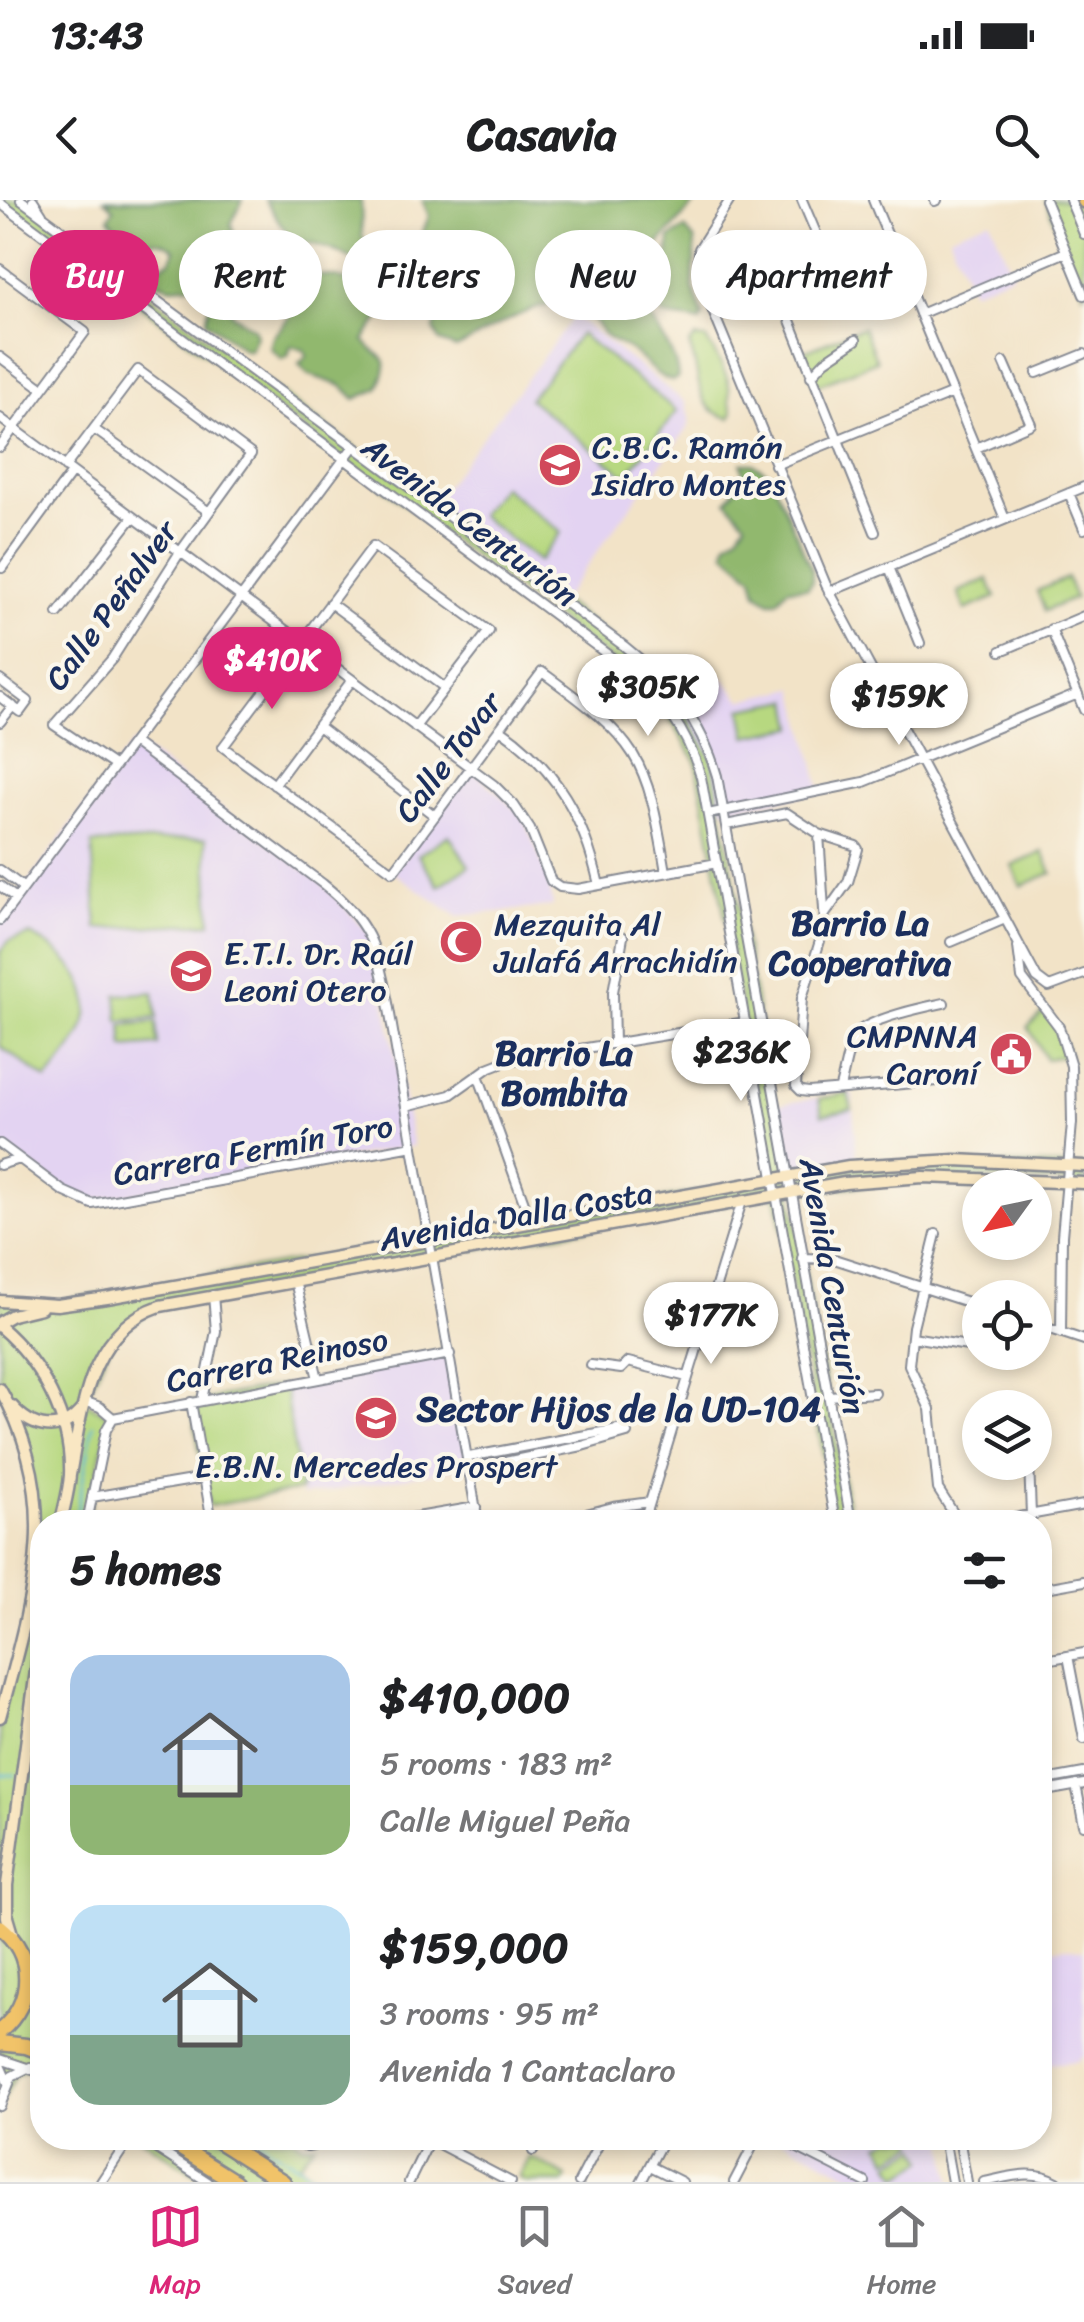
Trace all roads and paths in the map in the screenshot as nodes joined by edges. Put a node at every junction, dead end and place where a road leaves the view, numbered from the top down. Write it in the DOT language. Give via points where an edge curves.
graph roads {
  1 [pos="21,200"];
  2 [pos="33,200"];
  3 [pos="730,200"];
  4 [pos="802,200"];
  5 [pos="872,200"];
  6 [pos="1044,200"];
  7 [pos="1070,200"];
  8 [pos="0,204"];
  9 [pos="44,217"];
  10 [pos="815,230"];
  11 [pos="884,230"];
  12 [pos="1084,234"];
  13 [pos="1066,252"];
  14 [pos="0,269"];
  15 [pos="1084,295"];
  16 [pos="927,311"];
  17 [pos="789,320"];
  18 [pos="923,320"];
  19 [pos="856,340"];
  20 [pos="1084,354"];
  21 [pos="0,357"];
  22 [pos="1004,362"];
  23 [pos="1037,373"];
  24 [pos="811,376"];
  25 [pos="43,389"];
  26 [pos="953,392"];
  27 [pos="0,418"];
  28 [pos="94,428"];
  29 [pos="14,429"];
  30 [pos="837,439"];
  31 [pos="354,446"];
  32 [pos="0,447"];
  33 [pos="976,448"];
  34 [pos="344,458"];
  35 [pos="775,466"];
  36 [pos="69,470"];
  37 [pos="1084,487"];
  38 [pos="1069,493"];
  39 [pos="209,512"];
  40 [pos="133,517"];
  41 [pos="1005,519"];
  42 [pos="1084,529"];
  43 [pos="875,532"];
  44 [pos="180,552"];
  45 [pos="889,567"];
  46 [pos="2,568"];
  47 [pos="830,592"];
  48 [pos="241,598"];
  49 [pos="330,603"];
  50 [pos="58,614"];
  51 [pos="1084,616"];
  52 [pos="1052,629"];
  53 [pos="301,642"];
  54 [pos="920,643"];
  55 [pos="1001,651"];
  56 [pos="0,680"];
  57 [pos="352,680"];
  58 [pos="445,688"];
  59 [pos="1078,694"];
  60 [pos="0,697"];
  61 [pos="13,706"];
  62 [pos="1084,710"];
  63 [pos="0,722"];
  64 [pos="318,726"];
  65 [pos="416,727"];
  66 [pos="500,729"];
  67 [pos="133,742"];
  68 [pos="919,760"];
  69 [pos="115,766"];
  70 [pos="471,768"];
  71 [pos="274,785"];
  72 [pos="723,811"];
  73 [pos="708,814"];
  74 [pos="435,816"];
  75 [pos="726,825"];
  76 [pos="819,834"];
  77 [pos="717,863"];
  78 [pos="0,870"];
  79 [pos="666,872"];
  80 [pos="600,884"];
  81 [pos="0,886"];
  82 [pos="24,888"];
  83 [pos="16,898"];
  84 [pos="825,914"];
  85 [pos="1005,919"];
  86 [pos="0,920"];
  87 [pos="622,937"];
  88 [pos="950,942"];
  89 [pos="1018,943"];
  90 [pos="1084,974"];
  91 [pos="944,1003"];
  92 [pos="746,1022"];
  93 [pos="614,1044"];
  94 [pos="1070,1059"];
  95 [pos="1082,1060"];
  96 [pos="478,1075"];
  97 [pos="938,1081"];
  98 [pos="840,1087"];
  99 [pos="406,1106"];
  100 [pos="0,1144"];
  101 [pos="414,1146"];
  102 [pos="19,1159"];
  103 [pos="0,1164"];
  104 [pos="1068,1166"];
  105 [pos="1084,1166"];
  106 [pos="788,1176"];
  107 [pos="774,1179"];
  108 [pos="1067,1182"];
  109 [pos="1084,1183"];
  110 [pos="791,1192"];
  111 [pos="776,1194"];
  112 [pos="742,1201"];
  113 [pos="531,1222"];
  114 [pos="936,1234"];
  115 [pos="430,1241"];
  116 [pos="432,1256"];
  117 [pos="802,1258"];
  118 [pos="295,1280"];
  119 [pos="922,1287"];
  120 [pos="213,1295"];
  121 [pos="962,1300"];
  122 [pos="0,1301"];
  123 [pos="57,1305"];
  124 [pos="0,1324"];
  125 [pos="1052,1330"];
  126 [pos="1061,1333"];
  127 [pos="912,1337"];
  128 [pos="1084,1340"];
  129 [pos="962,1345"];
  130 [pos="450,1354"];
  131 [pos="591,1365"];
  132 [pos="688,1378"];
  133 [pos="318,1379"];
  134 [pos="875,1393"];
  135 [pos="2,1394"];
  136 [pos="828,1396"];
  137 [pos="202,1400"];
  138 [pos="191,1402"];
  139 [pos="84,1404"];
  140 [pos="113,1418"];
  141 [pos="62,1425"];
  142 [pos="468,1457"];
  143 [pos="470,1470"];
  144 [pos="70,1475"];
  145 [pos="204,1478"];
  146 [pos="1030,1480"];
  147 [pos="92,1497"];
  148 [pos="650,1502"];
  149 [pos="1084,1505"];
  150 [pos="476,1506"];
  151 [pos="37,1510"];
  152 [pos="63,1510"];
  153 [pos="90,1510"];
  154 [pos="210,1510"];
  155 [pos="454,1510"];
  156 [pos="476,1510"];
  157 [pos="600,1510"];
  158 [pos="648,1510"];
  159 [pos="833,1510"];
  160 [pos="848,1510"];
  161 [pos="952,1510"];
  162 [pos="1032,1510"];
  163 [pos="1052,1511"];
  164 [pos="1084,1581"];
  165 [pos="1052,1587"];
  166 [pos="30,1599"];
  167 [pos="1084,1653"];
  168 [pos="1068,1656"];
  169 [pos="1052,1659"];
  170 [pos="30,1715"];
  171 [pos="0,1717"];
  172 [pos="1083,1732"];
  173 [pos="1084,1773"];
  174 [pos="1052,1779"];
  175 [pos="1080,1785"];
  176 [pos="1052,1790"];
  177 [pos="1084,1825"];
  178 [pos="0,1927"];
  179 [pos="17,1944"];
  180 [pos="24,1960"];
  181 [pos="30,1975"];
  182 [pos="0,2031"];
  183 [pos="0,2042"];
  184 [pos="30,2048"];
  185 [pos="0,2062"];
  186 [pos="30,2067"];
  187 [pos="8,2083"];
  188 [pos="0,2106"];
  189 [pos="122,2150"];
  190 [pos="159,2150"];
  191 [pos="184,2150"];
  192 [pos="233,2150"];
  193 [pos="424,2150"];
  194 [pos="448,2150"];
  195 [pos="596,2150"];
  196 [pos="658,2150"];
  197 [pos="751,2150"];
  198 [pos="802,2150"];
  199 [pos="946,2150"];
  200 [pos="962,2150"];
  201 [pos="650,2166"];
  202 [pos="493,2178"];
  203 [pos="101,2182"];
  204 [pos="208,2182"];
  205 [pos="235,2182"];
  206 [pos="283,2182"];
  207 [pos="409,2182"];
  208 [pos="511,2182"];
  209 [pos="579,2182"];
  210 [pos="641,2182"];
  211 [pos="682,2182"];
  212 [pos="734,2182"];
  213 [pos="865,2182"];
  214 [pos="952,2182"];
  215 [pos="967,2182"];
  216 [pos="984,2182"];
  217 [pos="1057,2182"];
  1 -- 9 [label="street, Avenida Centurión"];
  2 -- 9 [label="street"];
  3 -- 35 [label="street" via="696,260"];
  4 -- 10 [label="street"];
  5 -- 11 [label="street"];
  6 -- 13 [label="street"];
  7 -- 12 [label="street"];
  8 -- 34 [label="street, Avenida Centurión"];
  9 -- 31 [label="street, Avenida Centurión"];
  13 -- 15 [label="street"];
  13 -- 16 [label="street"];
  14 -- 25 [label="street" via="84,332"];
  17 -- 24 [label="street"];
  18 -- 26 [label="street"];
  19 -- 24 [label="street"];
  20 -- 23 [label="street"];
  21 -- 25 [label="street"];
  22 -- 33 [label="street" via="1031,425"];
  24 -- 30 [label="street"];
  25 -- 29 [label="street"];
  26 -- 30 [label="street"];
  26 -- 33 [label="street"];
  27 -- 29 [label="street"];
  28 -- 36 [label="street"];
  28 -- 39 [label="street"];
  28 -- 39 [label="street, Calle Peñalver" via="138,370 252,454"];
  29 -- 32 [label="street"];
  29 -- 36 [label="street"];
  30 -- 35 [label="street"];
  30 -- 43 [label="street"];
  31 -- 34 [label="street"];
  31 -- 72 [label="street, Avenida Centurión" via="657,674 698,726"];
  33 -- 41 [label="street"];
  34 -- 48 [label="street"];
  34 -- 73 [label="street, Avenida Centurión" via="652,690 690,746"];
  35 -- 47 [label="street"];
  36 -- 40 [label="street"];
  36 -- 46 [label="street"];
  37 -- 38 [label="street"];
  38 -- 41 [label="street"];
  38 -- 42 [label="street"];
  39 -- 44 [label="street, Calle Peñalver"];
  40 -- 44 [label="street"];
  40 -- 50 [label="street"];
  41 -- 45 [label="street"];
  44 -- 48 [label="street"];
  44 -- 69 [label="street, Calle Peñalver" via="112,659 54,725"];
  45 -- 47 [label="street"];
  45 -- 54 [label="street"];
  47 -- 68 [label="street"];
  48 -- 53 [label="street"];
  48 -- 67 [label="street"];
  49 -- 53 [label="street"];
  49 -- 58 [label="street"];
  49 -- 58 [label="street" via="373,546 488,631"];
  51 -- 52 [label="street"];
  52 -- 55 [label="street"];
  52 -- 59 [label="street"];
  53 -- 57 [label="street"];
  53 -- 71 [label="street" via="223,747"];
  56 -- 61 [label="street" via="28,701 20,712"];
  57 -- 64 [label="street"];
  57 -- 65 [label="street"];
  58 -- 65 [label="street"];
  59 -- 62 [label="street"];
  59 -- 68 [label="street"];
  60 -- 61 [label="street"];
  61 -- 63 [label="street"];
  64 -- 71 [label="street"];
  64 -- 74 [label="street"];
  65 -- 70 [label="street"];
  66 -- 70 [label="street, Calle Tovar"];
  66 -- 79 [label="street, Calle Tovar" via="542,672 615,728 650,788"];
  66 -- 80 [label="street" via="568,796"];
  67 -- 69 [label="street"];
  67 -- 99 [label="street" via="358,916 381,966"];
  68 -- 72 [label="street" via="849,786"];
  68 -- 85 [label="street"];
  69 -- 82 [label="street"];
  70 -- 74 [label="street, Calle Tovar"];
  70 -- 80 [label="street" via="523,817 551,881 572,889"];
  71 -- 74 [label="street, Calle Tovar" via="393,872"];
  72 -- 73 [label="street"];
  72 -- 75 [label="street, Avenida Centurión"];
  73 -- 77 [label="street, Avenida Centurión"];
  75 -- 76 [label="street" via="787,812"];
  75 -- 106 [label="street, Avenida Centurión"];
  76 -- 84 [label="street"];
  76 -- 84 [label="street" via="858,850 848,882"];
  77 -- 79 [label="street"];
  77 -- 92 [label="street, Avenida Centurión"];
  78 -- 82 [label="street"];
  79 -- 80 [label="street"];
  81 -- 83 [label="street"];
  82 -- 83 [label="street"];
  83 -- 86 [label="street"];
  84 -- 98 [label="street" via="802,998 795,1080 801,1091"];
  85 -- 88 [label="street"];
  85 -- 89 [label="street"];
  87 -- 93 [label="street"];
  89 -- 90 [label="street" via="1046,987"];
  89 -- 94 [label="street" via="1022,978 1059,1027"];
  91 -- 98 [label="street" via="860,1030"];
  92 -- 93 [label="street"];
  92 -- 107 [label="street, Avenida Centurión"];
  93 -- 96 [label="street" via="506,1061"];
  94 -- 95 [label="street"];
  94 -- 104 [label="street"];
  96 -- 99 [label="street" via="450,1095"];
  96 -- 113 [label="street"];
  97 -- 98 [label="street"];
  99 -- 101 [label="street"];
  100 -- 102 [label="street, Carrera Fermín Toro"];
  101 -- 102 [label="street, Carrera Fermín Toro" via="92,1204"];
  101 -- 115 [label="street"];
  102 -- 103 [label="street"];
  104 -- 105 [label="street, Avenida Dalla Costa"];
  104 -- 106 [label="street, Avenida Dalla Costa" via="913,1161"];
  104 -- 108 [label="street"];
  106 -- 107 [label="street, Avenida Dalla Costa"];
  106 -- 110 [label="street, Avenida Centurión"];
  107 -- 111 [label="street, Avenida Centurión"];
  107 -- 113 [label="street, Avenida Dalla Costa"];
  108 -- 109 [label="street, Avenida Dalla Costa"];
  108 -- 110 [label="street, Avenida Dalla Costa" via="908,1178"];
  108 -- 126 [label="street"];
  110 -- 111 [label="street, Avenida Dalla Costa"];
  110 -- 117 [label="street, Avenida Centurión"];
  111 -- 112 [label="street, Avenida Dalla Costa"];
  111 -- 159 [label="street, Avenida Centurión"];
  112 -- 116 [label="street, Avenida Dalla Costa"];
  112 -- 132 [label="street"];
  113 -- 115 [label="street, Avenida Dalla Costa"];
  114 -- 119 [label="street"];
  115 -- 116 [label="street"];
  115 -- 123 [label="street, Avenida Dalla Costa"];
  116 -- 118 [label="street, Avenida Dalla Costa"];
  116 -- 130 [label="street"];
  117 -- 119 [label="street" via="834,1259"];
  117 -- 136 [label="street, Avenida Centurión"];
  118 -- 120 [label="street, Avenida Dalla Costa"];
  118 -- 133 [label="street"];
  119 -- 121 [label="street"];
  119 -- 127 [label="street"];
  120 -- 137 [label="street" via="216,1330"];
  120 -- 139 [label="street, Avenida Dalla Costa" via="160,1306 124,1326 102,1351"];
  122 -- 123 [label="street, Avenida Dalla Costa"];
  123 -- 124 [label="street"];
  124 -- 141 [label="street" via="33,1362"];
  125 -- 126 [label="street"];
  126 -- 128 [label="street"];
  127 -- 129 [label="street"];
  127 -- 161 [label="street" via="908,1365 930,1409 936,1482"];
  130 -- 133 [label="street, Carrera Reinoso"];
  130 -- 142 [label="street"];
  131 -- 132 [label="street" via="621,1370 628,1362"];
  132 -- 148 [label="street"];
  133 -- 137 [label="street, Carrera Reinoso"];
  134 -- 136 [label="street"];
  135 -- 141 [label="street" via="34,1424"];
  135 -- 151 [label="street" via="32,1469"];
  136 -- 160 [label="street, Avenida Centurión"];
  137 -- 138 [label="street, Carrera Reinoso"];
  138 -- 140 [label="street, Carrera Reinoso"];
  138 -- 145 [label="street"];
  139 -- 140 [label="street"];
  139 -- 141 [label="street"];
  139 -- 144 [label="street, Avenida Dalla Costa"];
  140 -- 147 [label="street"];
  141 -- 144 [label="street"];
  142 -- 143 [label="street"];
  142 -- 143 [label="street" via="579,1434 623,1428 627,1433"];
  143 -- 150 [label="street"];
  144 -- 152 [label="street, Avenida Dalla Costa"];
  145 -- 147 [label="street"];
  145 -- 154 [label="street"];
  146 -- 162 [label="street"];
  147 -- 153 [label="street"];
  148 -- 157 [label="street"];
  148 -- 158 [label="street"];
  149 -- 163 [label="street"];
  150 -- 155 [label="street"];
  150 -- 156 [label="street"];
  164 -- 165 [label="street"];
  166 -- 171 [label="street"];
  167 -- 168 [label="street"];
  168 -- 169 [label="street"];
  168 -- 172 [label="street"];
  170 -- 179 [label="street" via="7,1885 7,1917"];
  173 -- 174 [label="street"];
  175 -- 176 [label="street"];
  175 -- 177 [label="street"];
  178 -- 179 [label="highway"];
  179 -- 180 [label="highway"];
  180 -- 181 [label="highway"];
  180 -- 182 [label="highway" via="22,2003"];
  183 -- 184 [label="highway"];
  185 -- 186 [label="street"];
  185 -- 187 [label="street"];
  186 -- 187 [label="street"];
  187 -- 188 [label="street"];
  189 -- 203 [label="street"];
  190 -- 204 [label="street"];
  191 -- 205 [label="highway"];
  192 -- 206 [label="highway"];
  193 -- 207 [label="street"];
  194 -- 202 [label="street"];
  195 -- 209 [label="street"];
  196 -- 201 [label="street"];
  197 -- 212 [label="street"];
  198 -- 213 [label="street"];
  199 -- 214 [label="street"];
  200 -- 215 [label="street"];
  201 -- 210 [label="street"];
  201 -- 211 [label="street"];
  202 -- 208 [label="street"];
  216 -- 217 [label="street" via="1028,2174"];
}
